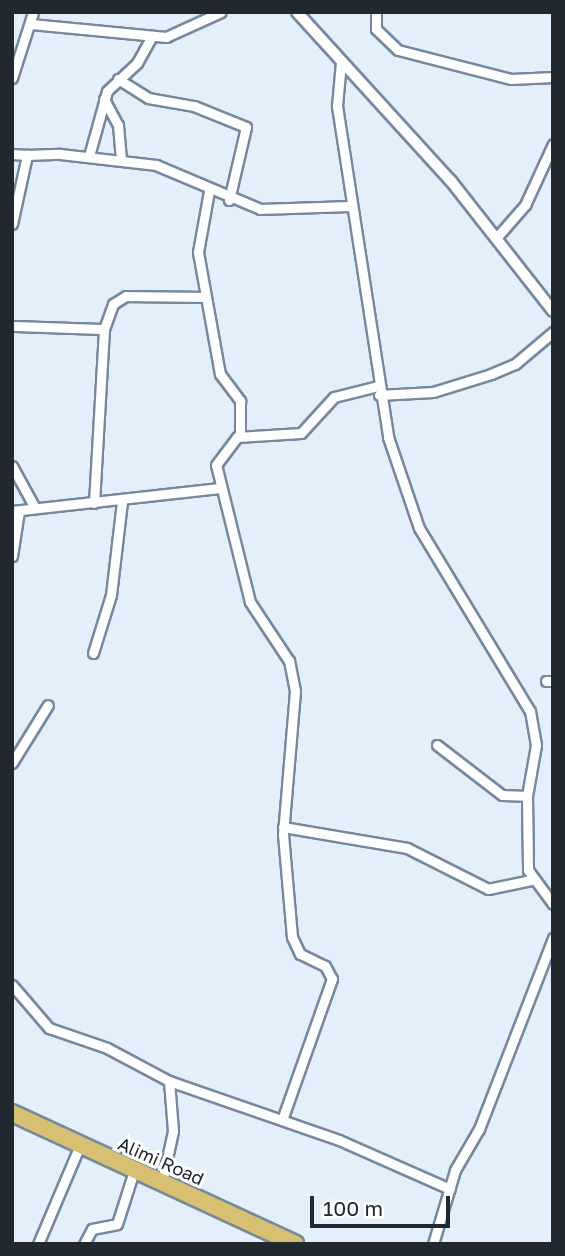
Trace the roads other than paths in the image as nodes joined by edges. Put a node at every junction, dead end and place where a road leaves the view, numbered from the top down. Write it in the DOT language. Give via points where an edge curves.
graph roads {
  1 [pos="33,12"];
  2 [pos="221,12"];
  3 [pos="297,12"];
  4 [pos="376,12"];
  5 [pos="31,24"];
  6 [pos="152,36"];
  7 [pos="341,62"];
  8 [pos="553,77"];
  9 [pos="12,78"];
  10 [pos="118,79"];
  11 [pos="104,99"];
  12 [pos="553,144"];
  13 [pos="12,154"];
  14 [pos="27,155"];
  15 [pos="89,156"];
  16 [pos="121,159"];
  17 [pos="209,191"];
  18 [pos="229,200"];
  19 [pos="350,206"];
  20 [pos="12,224"];
  21 [pos="497,237"];
  22 [pos="204,297"];
  23 [pos="553,312"];
  24 [pos="12,326"];
  25 [pos="104,329"];
  26 [pos="553,332"];
  27 [pos="379,390"];
  28 [pos="240,436"];
  29 [pos="12,467"];
  30 [pos="220,488"];
  31 [pos="122,502"];
  32 [pos="94,503"];
  33 [pos="35,508"];
  34 [pos="16,511"];
  35 [pos="12,556"];
  36 [pos="93,653"];
  37 [pos="48,705"];
  38 [pos="437,745"];
  39 [pos="12,762"];
  40 [pos="527,796"];
  41 [pos="283,827"];
  42 [pos="531,880"];
  43 [pos="553,904"];
  44 [pos="553,938"];
  45 [pos="12,985"];
  46 [pos="169,1081"];
  47 [pos="12,1113"];
  48 [pos="282,1119"];
  49 [pos="12,1120"];
  50 [pos="77,1152"];
  51 [pos="132,1177"];
  52 [pos="162,1182"];
  53 [pos="450,1189"];
  54 [pos="38,1244"];
  55 [pos="84,1244"];
  56 [pos="278,1244"];
  57 [pos="295,1244"];
  58 [pos="433,1244"];
  1 -- 5 [label="street"];
  2 -- 6 [label="street" via="166,37"];
  3 -- 7 [label="street"];
  4 -- 8 [label="street" via="374,25 383,38 410,54 456,60 511,79"];
  5 -- 6 [label="street"];
  5 -- 9 [label="street"];
  6 -- 10 [label="street" via="137,63"];
  7 -- 19 [label="street" via="337,106"];
  7 -- 21 [label="street"];
  10 -- 11 [label="street"];
  10 -- 18 [label="street" via="148,98 194,106 246,127"];
  11 -- 15 [label="street"];
  11 -- 16 [label="street" via="118,125"];
  12 -- 21 [label="street" via="525,205"];
  13 -- 14 [label="street"];
  14 -- 15 [label="street"];
  14 -- 20 [label="street"];
  15 -- 16 [label="street"];
  16 -- 17 [label="street" via="169,169"];
  17 -- 18 [label="street"];
  17 -- 22 [label="street" via="197,238"];
  18 -- 19 [label="street" via="285,212"];
  19 -- 27 [label="street"];
  21 -- 23 [label="street"];
  22 -- 25 [label="street" via="117,298"];
  22 -- 28 [label="street" via="220,374 240,401"];
  24 -- 25 [label="street"];
  25 -- 32 [label="street"];
  26 -- 27 [label="street" via="515,364 491,374 433,392"];
  27 -- 28 [label="street" via="334,397 301,433"];
  27 -- 40 [label="street" via="419,528 530,711 536,745"];
  28 -- 30 [label="street" via="219,458"];
  29 -- 33 [label="street"];
  30 -- 31 [label="street"];
  30 -- 41 [label="street" via="250,602 289,661 295,691"];
  31 -- 32 [label="street"];
  31 -- 36 [label="street" via="111,595"];
  32 -- 33 [label="street"];
  33 -- 34 [label="street"];
  34 -- 35 [label="street"];
  37 -- 39 [label="street"];
  38 -- 40 [label="street" via="502,795"];
  40 -- 42 [label="street"];
  41 -- 42 [label="street" via="407,848 488,889"];
  41 -- 48 [label="street" via="292,937 300,954 325,966 332,979"];
  42 -- 43 [label="street"];
  44 -- 53 [label="street"];
  45 -- 46 [label="street" via="49,1028 107,1048"];
  46 -- 48 [label="street"];
  46 -- 52 [label="street" via="173,1131"];
  47 -- 52 [label="highway, Alimi Road"];
  48 -- 53 [label="street"];
  49 -- 50 [label="highway"];
  50 -- 51 [label="highway"];
  50 -- 54 [label="street"];
  51 -- 55 [label="street" via="117,1224 92,1229"];
  51 -- 56 [label="highway"];
  52 -- 57 [label="highway, Alimi Road"];
  53 -- 58 [label="street"];
}
